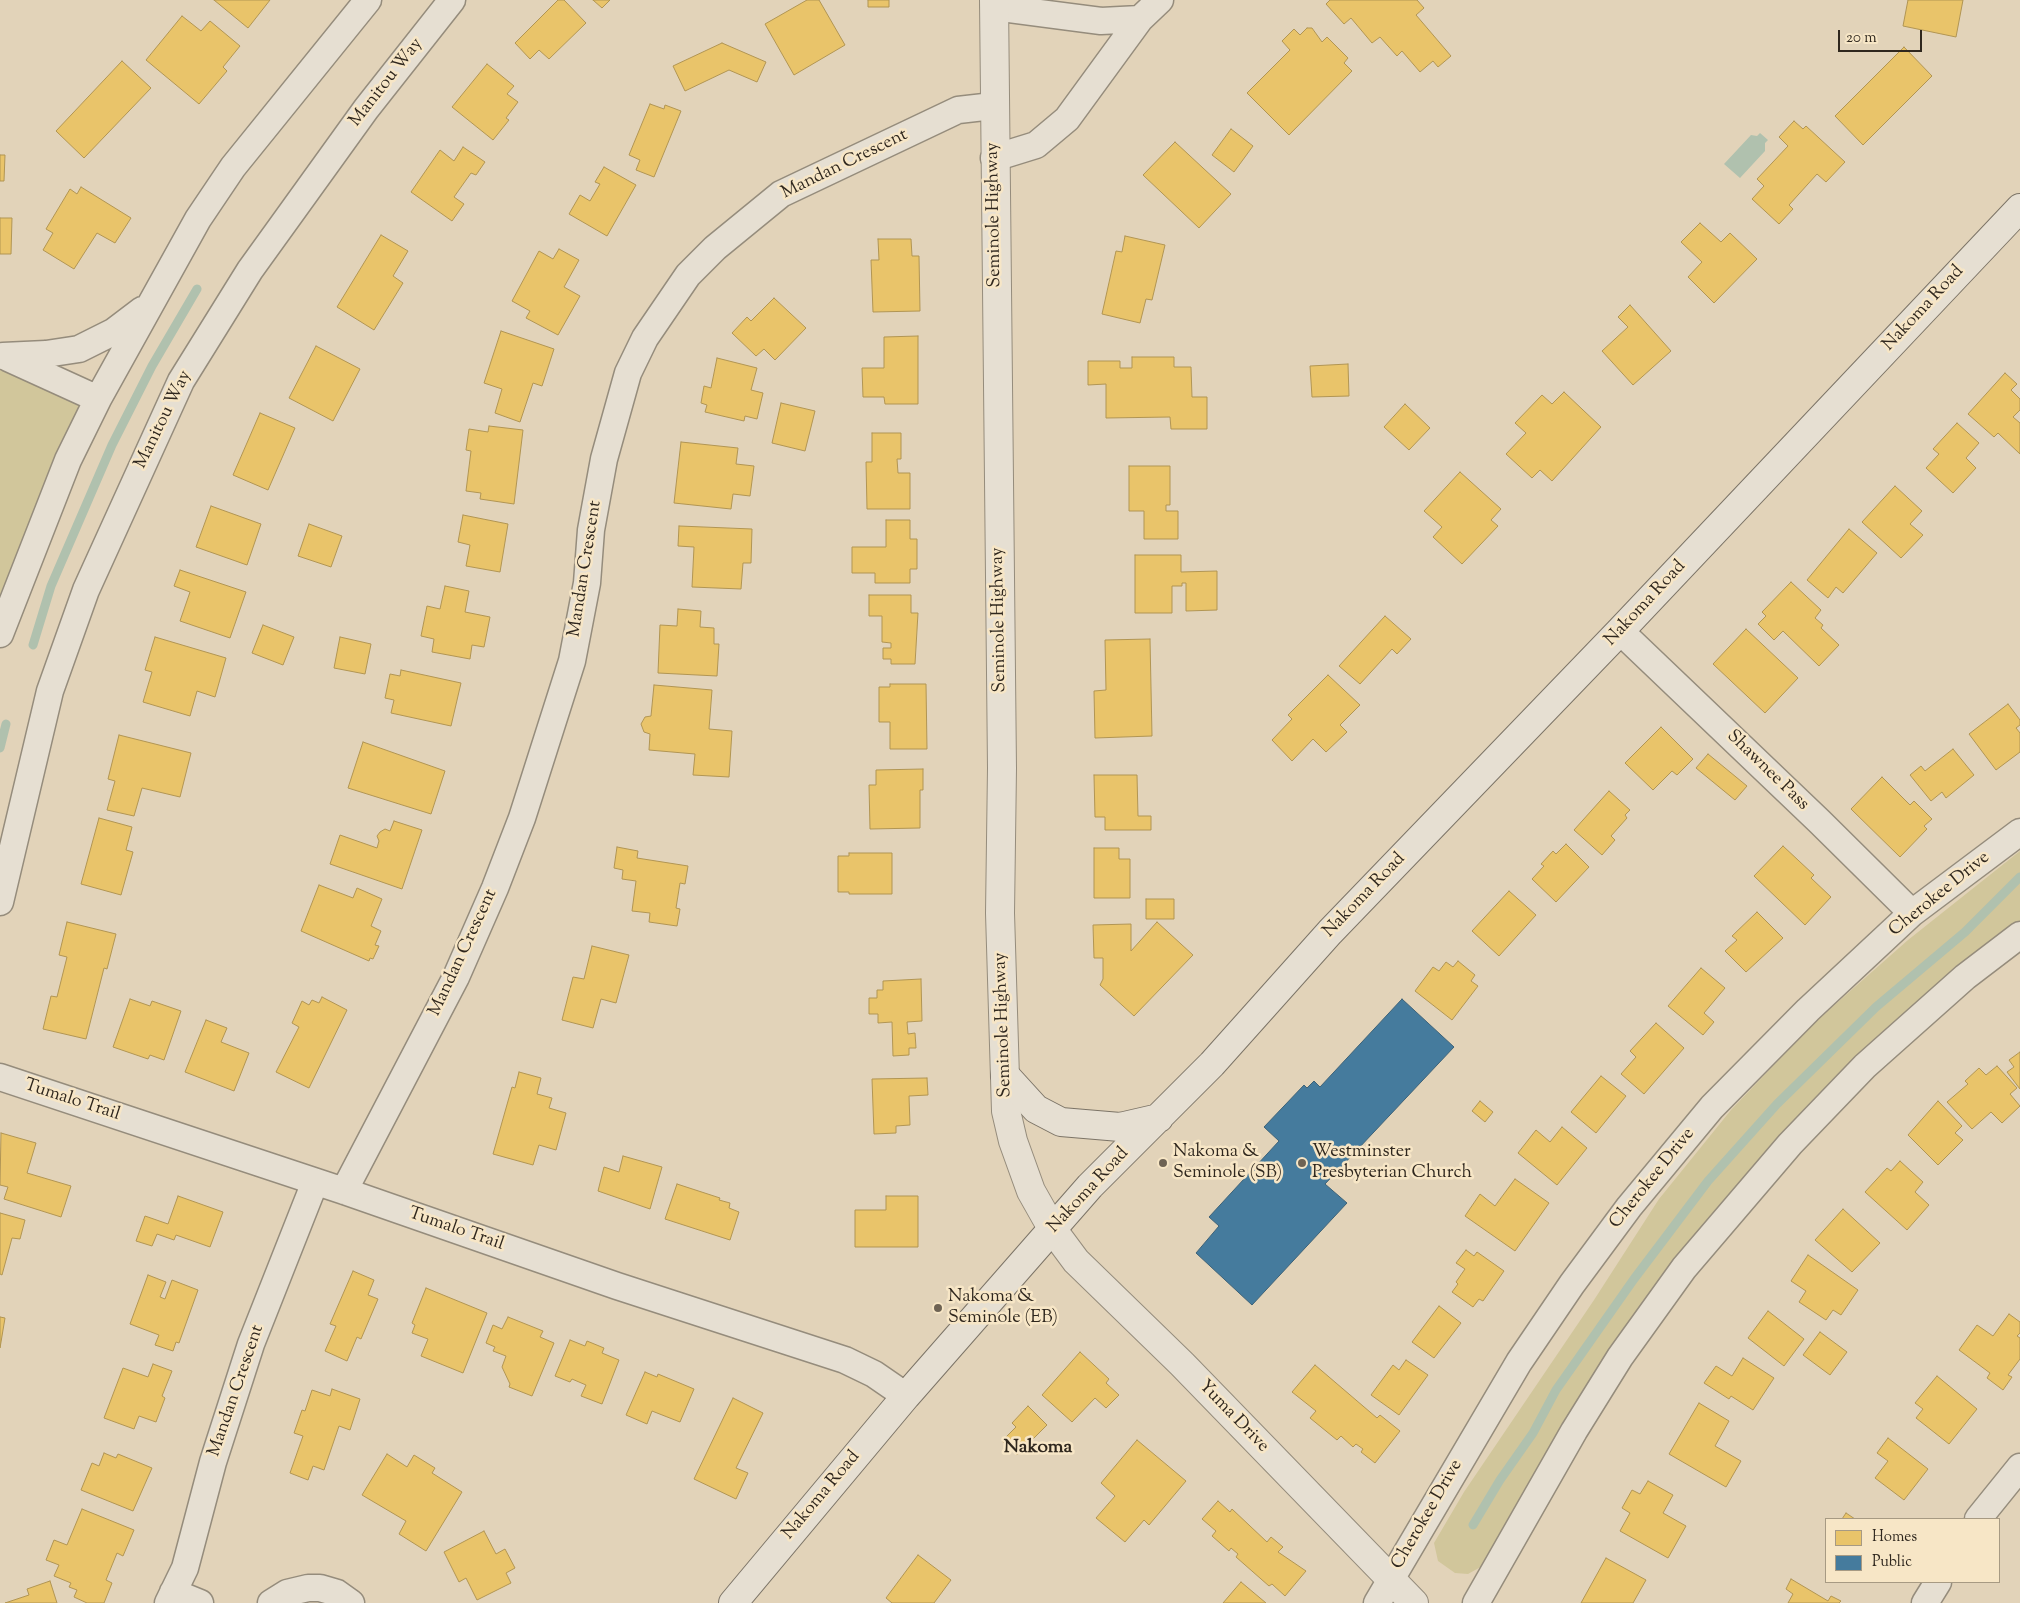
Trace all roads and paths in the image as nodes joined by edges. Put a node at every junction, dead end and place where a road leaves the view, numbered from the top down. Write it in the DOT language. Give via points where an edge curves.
graph roads {
  1 [pos="368,0"];
  2 [pos="452,0"];
  3 [pos="1160,0"];
  4 [pos="994,4"];
  5 [pos="1140,19"];
  6 [pos="993,106"];
  7 [pos="994,158"];
  8 [pos="2020,208"];
  9 [pos="151,304"];
  10 [pos="2,355"];
  11 [pos="98,399"];
  12 [pos="1620,632"];
  13 [pos="0,634"];
  14 [pos="2020,832"];
  15 [pos="0,902"];
  16 [pos="1912,913"];
  17 [pos="2020,935"];
  18 [pos="1005,1076"];
  19 [pos="0,1077"];
  20 [pos="1158,1118"];
  21 [pos="316,1182"];
  22 [pos="344,1191"];
  23 [pos="1053,1230"];
  24 [pos="906,1396"];
  25 [pos="2020,1467"];
  26 [pos="1979,1518"];
  27 [pos="1391,1579"];
  28 [pos="1937,1583"];
  29 [pos="171,1597"];
  30 [pos="200,1603"];
  31 [pos="271,1603"];
  32 [pos="351,1603"];
  33 [pos="733,1603"];
  34 [pos="1377,1603"];
  35 [pos="1414,1603"];
  36 [pos="1476,1603"];
  37 [pos="1925,1603"];
  1 -- 9 [label="street" via="233,167 198,219"];
  2 -- 15 [label="street, Manitou Way" via="366,110 250,270 181,381 86,590 50,691"];
  3 -- 5 [label="street"];
  4 -- 5 [label="street" via="1101,21"];
  4 -- 6 [label="main road, Seminole Highway"];
  5 -- 7 [label="street" via="1067,119 1036,145"];
  6 -- 7 [label="main road, Seminole Highway"];
  6 -- 22 [label="street, Mandan Crescent" via="958,110 781,194 715,248 688,275 645,338 628,373 604,459 591,530 587,583 572,661 522,818 456,976"];
  7 -- 18 [label="main road, Seminole Highway" via="1002,768 1000,913"];
  8 -- 12 [label="main road, Nakoma Road"];
  9 -- 10 [label="street" via="114,332 79,349"];
  9 -- 11 [label="street"];
  10 -- 11 [label="street"];
  11 -- 13 [label="street" via="68,460"];
  12 -- 16 [label="street, Shawnee Pass"];
  12 -- 20 [label="main road, Nakoma Road" via="1330,932 1212,1064"];
  14 -- 16 [label="street, Cherokee Drive"];
  16 -- 27 [label="street, Cherokee Drive" via="1808,1010 1712,1107 1629,1207 1519,1362"];
  17 -- 36 [label="street" via="1965,978 1865,1066 1790,1144 1684,1268 1620,1357"];
  18 -- 20 [label="main road" via="1036,1109 1061,1122 1120,1128"];
  18 -- 23 [label="main road, Seminole Highway" via="1006,1111 1013,1141 1032,1191"];
  19 -- 21 [label="street, Tumalo Trail"];
  20 -- 23 [label="main road, Nakoma Road" via="1090,1186"];
  21 -- 22 [label="street, Tumalo Trail"];
  21 -- 29 [label="street, Mandan Crescent" via="251,1344 213,1462 185,1568"];
  22 -- 24 [label="street, Tumalo Trail" via="617,1286 845,1360 874,1374"];
  23 -- 24 [label="main road, Nakoma Road"];
  23 -- 27 [label="main road, Yuma Drive" via="1076,1261 1182,1364"];
  24 -- 33 [label="main road, Nakoma Road"];
  25 -- 26 [label="street"];
  27 -- 34 [label="street, Cherokee Drive"];
  27 -- 35 [label="main road, Yuma Drive"];
  28 -- 37 [label="street"];
  29 -- 30 [label="street"];
  31 -- 32 [label="street" via="298,1589 320,1588 337,1593"];
}
